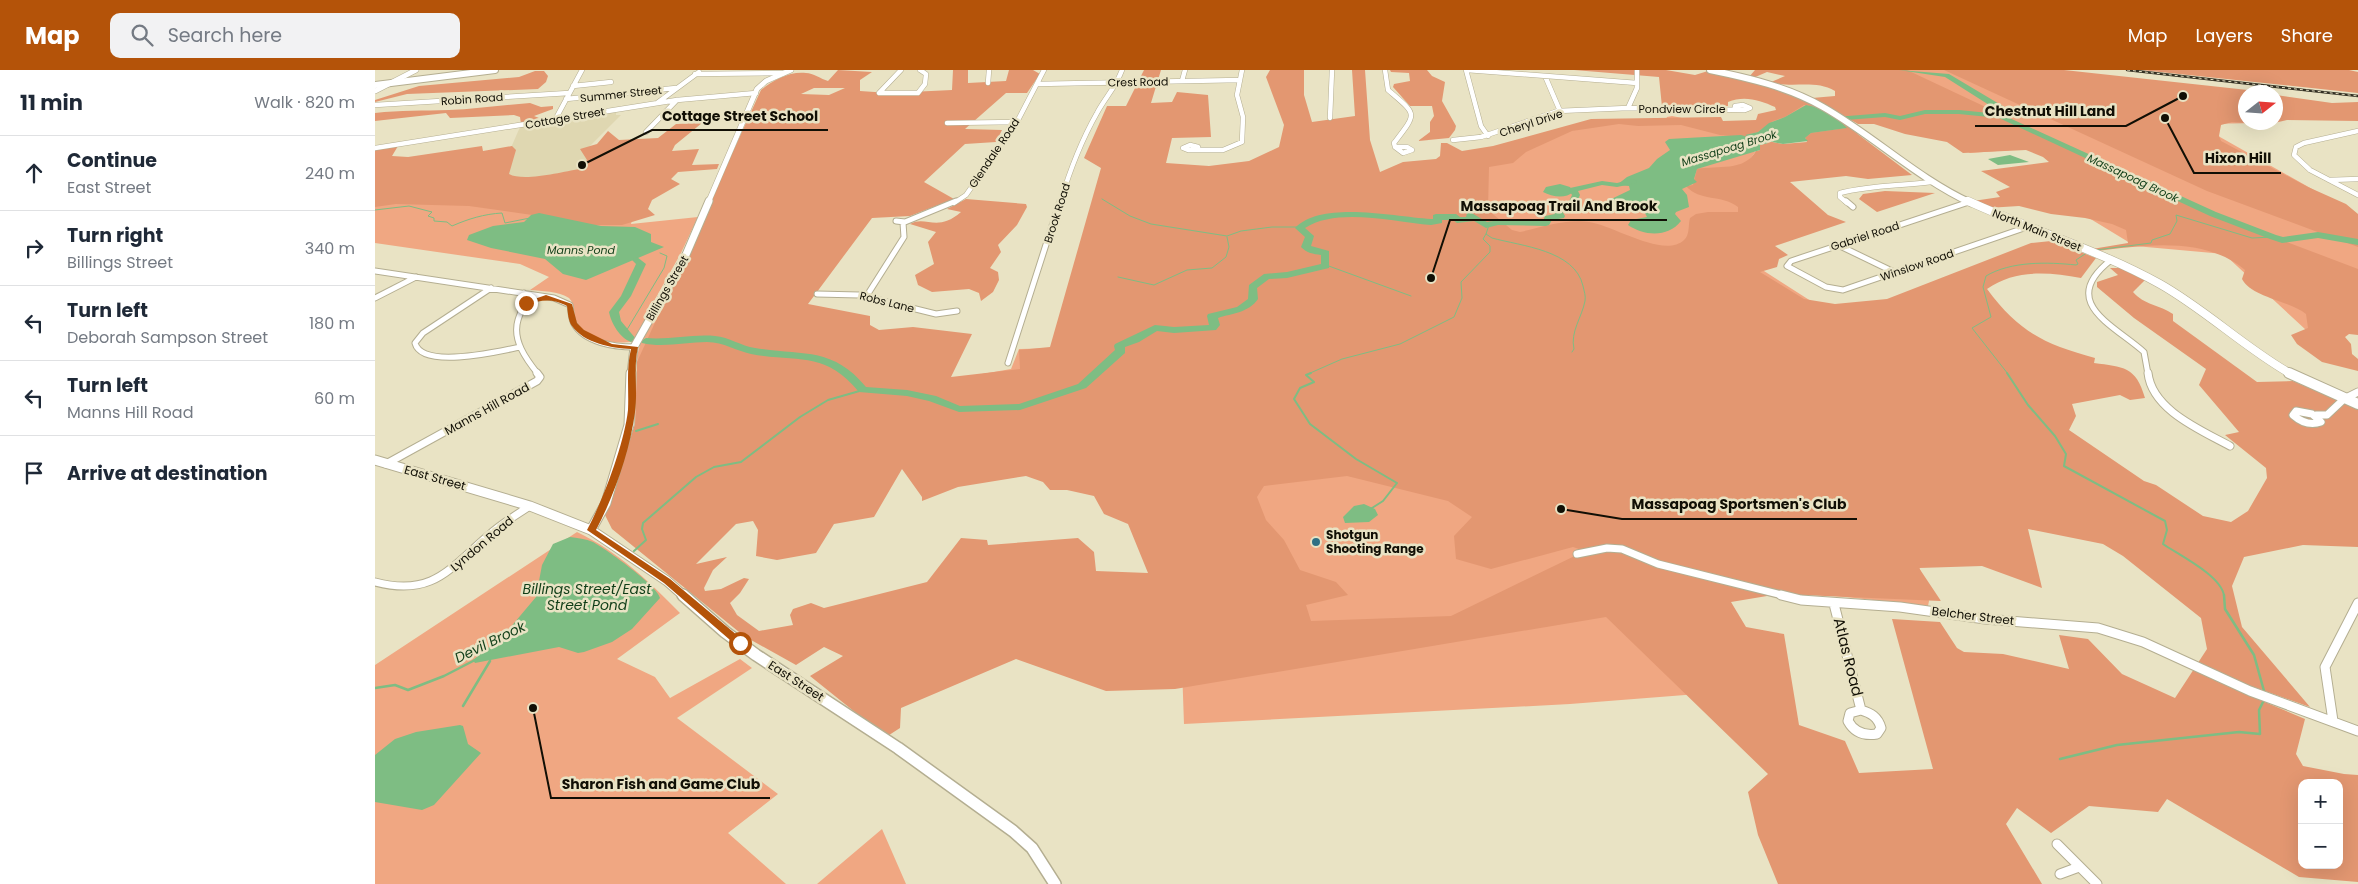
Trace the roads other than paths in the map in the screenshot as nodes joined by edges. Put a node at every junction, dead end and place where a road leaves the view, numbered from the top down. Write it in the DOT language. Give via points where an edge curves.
graph roads {
  1 [pos="416,70"];
  2 [pos="495,70"];
  3 [pos="582,70"];
  4 [pos="701,70"];
  5 [pos="749,70"];
  6 [pos="791,70"];
  7 [pos="901,70"];
  8 [pos="920,70"];
  9 [pos="989,70"];
  10 [pos="1044,70"];
  11 [pos="1123,70"];
  12 [pos="1185,70"];
  13 [pos="1242,70"];
  14 [pos="1332,70"];
  15 [pos="1385,70"];
  16 [pos="1467,70"];
  17 [pos="1637,70"];
  18 [pos="1710,70"];
  19 [pos="745,73"];
  20 [pos="784,73"];
  21 [pos="695,74"];
  22 [pos="1545,76"];
  23 [pos="1240,80"];
  24 [pos="1182,81"];
  25 [pos="611,82"];
  26 [pos="1117,82"];
  27 [pos="988,83"];
  28 [pos="388,84"];
  29 [pos="1037,84"];
  30 [pos="1637,84"];
  31 [pos="375,86"];
  32 [pos="573,86"];
  33 [pos="677,88"];
  34 [pos="375,90"];
  35 [pos="569,93"];
  36 [pos="756,93"];
  37 [pos="565,99"];
  38 [pos="677,100"];
  39 [pos="656,103"];
  40 [pos="375,105"];
  41 [pos="1628,108"];
  42 [pos="1735,109"];
  43 [pos="1559,111"];
  44 [pos="1330,118"];
  45 [pos="555,120"];
  46 [pos="1017,122"];
  47 [pos="947,123"];
  48 [pos="2358,131"];
  49 [pos="646,132"];
  50 [pos="1488,136"];
  51 [pos="1453,140"];
  52 [pos="1395,147"];
  53 [pos="375,148"];
  54 [pos="1196,149"];
  55 [pos="2358,179"];
  56 [pos="2329,180"];
  57 [pos="1931,182"];
  58 [pos="2358,194"];
  59 [pos="1969,202"];
  60 [pos="1853,207"];
  61 [pos="896,222"];
  62 [pos="903,223"];
  63 [pos="2027,227"];
  64 [pos="1838,245"];
  65 [pos="2111,260"];
  66 [pos="375,271"];
  67 [pos="1896,273"];
  68 [pos="416,276"];
  69 [pos="1808,278"];
  70 [pos="491,288"];
  71 [pos="524,293"];
  72 [pos="817,294"];
  73 [pos="546,297"];
  74 [pos="866,297"];
  75 [pos="375,298"];
  76 [pos="526,304"];
  77 [pos="957,312"];
  78 [pos="520,347"];
  79 [pos="634,347"];
  80 [pos="1008,363"];
  81 [pos="2358,392"];
  82 [pos="2344,399"];
  83 [pos="2358,404"];
  84 [pos="2316,415"];
  85 [pos="2230,446"];
  86 [pos="375,460"];
  87 [pos="387,464"];
  88 [pos="529,506"];
  89 [pos="591,530"];
  90 [pos="1577,554"];
  91 [pos="375,582"];
  92 [pos="2358,603"];
  93 [pos="1834,604"];
  94 [pos="1861,710"];
  95 [pos="2333,722"];
  96 [pos="2358,731"];
  97 [pos="2057,844"];
  98 [pos="2079,866"];
  99 [pos="2060,874"];
  100 [pos="1055,884"];
  101 [pos="2097,884"];
  1 -- 28 [label="street"];
  2 -- 28 [label="main road"];
  3 -- 32 [label="street"];
  4 -- 21 [label="street"];
  5 -- 19 [label="street"];
  6 -- 20 [label="street, Billings Street"];
  7 -- 8 [label="street" via="879,93 917,93 925,80 925,74"];
  9 -- 27 [label="street"];
  10 -- 29 [label="street, Glendale Road"];
  11 -- 26 [label="street, Brook Road"];
  12 -- 24 [label="street"];
  13 -- 23 [label="street"];
  14 -- 44 [label="street"];
  15 -- 52 [label="street" via="1388,90 1413,115 1395,140"];
  16 -- 22 [label="street"];
  16 -- 50 [label="street" via="1481,126"];
  17 -- 30 [label="street"];
  18 -- 57 [label="main road, North Main Street" via="1766,82 1804,97 1842,119"];
  19 -- 20 [label="street"];
  19 -- 21 [label="street"];
  20 -- 36 [label="street, Billings Street" via="761,84"];
  21 -- 33 [label="street"];
  22 -- 30 [label="street"];
  22 -- 43 [label="street"];
  23 -- 24 [label="street, Crest Road"];
  23 -- 54 [label="street" via="1237,95 1243,117 1242,142 1225,150"];
  24 -- 26 [label="street, Crest Road"];
  25 -- 32 [label="street"];
  26 -- 29 [label="street, Crest Road"];
  26 -- 80 [label="street, Brook Road" via="1097,113 1067,180"];
  28 -- 31 [label="main road"];
  28 -- 34 [label="street"];
  29 -- 46 [label="street, Glendale Road"];
  30 -- 41 [label="street"];
  32 -- 35 [label="street"];
  33 -- 37 [label="street, Summer Street"];
  33 -- 39 [label="street"];
  35 -- 37 [label="street"];
  35 -- 40 [label="street, Robin Road"];
  36 -- 38 [label="street, Cottage Street"];
  36 -- 79 [label="street, Billings Street" via="685,257"];
  37 -- 45 [label="street"];
  38 -- 39 [label="street, Cottage Street"];
  38 -- 49 [label="street"];
  39 -- 45 [label="street, Cottage Street"];
  41 -- 42 [label="street, Pondview Circle"];
  41 -- 43 [label="street, Cheryl Drive"];
  43 -- 50 [label="street, Cheryl Drive"];
  45 -- 53 [label="street, Cottage Street"];
  46 -- 47 [label="street"];
  46 -- 62 [label="street, Glendale Road" via="964,197"];
  48 -- 56 [label="street" via="2304,143 2296,148 2294,155 2298,161"];
  50 -- 51 [label="street, Cheryl Drive"];
  55 -- 56 [label="street"];
  56 -- 58 [label="street"];
  57 -- 59 [label="main road, North Main Street"];
  57 -- 60 [label="street" via="1868,186 1840,192 1840,197"];
  59 -- 63 [label="main road, North Main Street"];
  59 -- 64 [label="street, Gabriel Road"];
  61 -- 62 [label="street, Glendale Road"];
  62 -- 74 [label="street" via="904,237"];
  63 -- 65 [label="main road, North Main Street"];
  63 -- 67 [label="street, Winslow Road"];
  64 -- 67 [label="street"];
  64 -- 69 [label="street, Gabriel Road" via="1787,264"];
  65 -- 82 [label="main road, North Main Street" via="2164,287 2287,372"];
  65 -- 85 [label="street" via="2090,282 2091,304 2095,312 2144,352 2151,388 2160,401"];
  66 -- 68 [label="street"];
  67 -- 69 [label="street, Winslow Road" via="1843,290 1829,289"];
  68 -- 70 [label="street"];
  68 -- 75 [label="street"];
  70 -- 71 [label="street"];
  70 -- 78 [label="street" via="423,333 415,347 428,356 443,358"];
  71 -- 73 [label="street"];
  71 -- 76 [label="street"];
  72 -- 74 [label="street, Robs Lane"];
  73 -- 76 [label="street"];
  73 -- 79 [label="street" via="570,305 574,324 582,332 610,346"];
  74 -- 77 [label="street, Robs Lane" via="936,314"];
  76 -- 78 [label="street, Manns Hill Road" via="517,321"];
  78 -- 87 [label="street, Manns Hill Road" via="540,377 537,381"];
  79 -- 89 [label="street, Billings Street" via="629,425 606,503"];
  81 -- 82 [label="street"];
  82 -- 83 [label="main road, North Main Street"];
  82 -- 84 [label="street" via="2327,415"];
  86 -- 87 [label="street, East Street"];
  87 -- 88 [label="street, East Street"];
  88 -- 89 [label="street, East Street"];
  88 -- 91 [label="street, Lyndon Road" via="488,535 459,564 437,579 403,588"];
  89 -- 100 [label="street, East Street" via="667,581 756,655 898,748 1013,832 1032,848"];
  90 -- 93 [label="street, Belcher Street" via="1607,548 1622,549 1658,564 1749,588"];
  92 -- 95 [label="street" via="2325,669"];
  93 -- 94 [label="street, Atlas Road"];
  93 -- 95 [label="street, Belcher Street" via="1900,607 2115,632"];
  95 -- 96 [label="street, Belcher Street"];
  97 -- 98 [label="street"];
  98 -- 99 [label="street"];
  98 -- 101 [label="street"];
}
